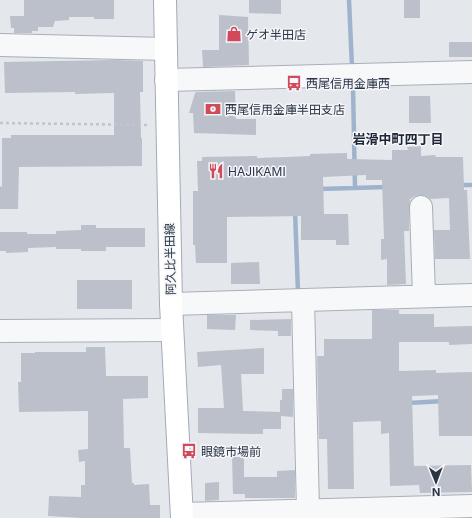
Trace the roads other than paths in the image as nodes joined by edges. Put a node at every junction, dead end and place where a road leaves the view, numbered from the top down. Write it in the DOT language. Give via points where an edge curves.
graph roads {
  1 [pos="165,0"];
  2 [pos="0,45"];
  3 [pos="166,49"];
  4 [pos="472,72"];
  5 [pos="166,80"];
  6 [pos="421,207"];
  7 [pos="472,295"];
  8 [pos="424,296"];
  9 [pos="303,300"];
  10 [pos="171,304"];
  11 [pos="0,330"];
  12 [pos="172,330"];
  13 [pos="472,506"];
  14 [pos="308,510"];
  15 [pos="182,516"];
  1 -- 3 [label="main road, 阿久比半田線"];
  2 -- 3 [label="street"];
  3 -- 5 [label="main road, 阿久比半田線"];
  4 -- 5 [label="street"];
  5 -- 10 [label="main road, 阿久比半田線"];
  6 -- 8 [label="street"];
  7 -- 8 [label="street"];
  8 -- 9 [label="street"];
  9 -- 10 [label="street"];
  9 -- 14 [label="street"];
  10 -- 12 [label="main road, 阿久比半田線"];
  11 -- 12 [label="street"];
  12 -- 15 [label="main road, 阿久比半田線"];
  13 -- 14 [label="street"];
  14 -- 15 [label="street"];
}
